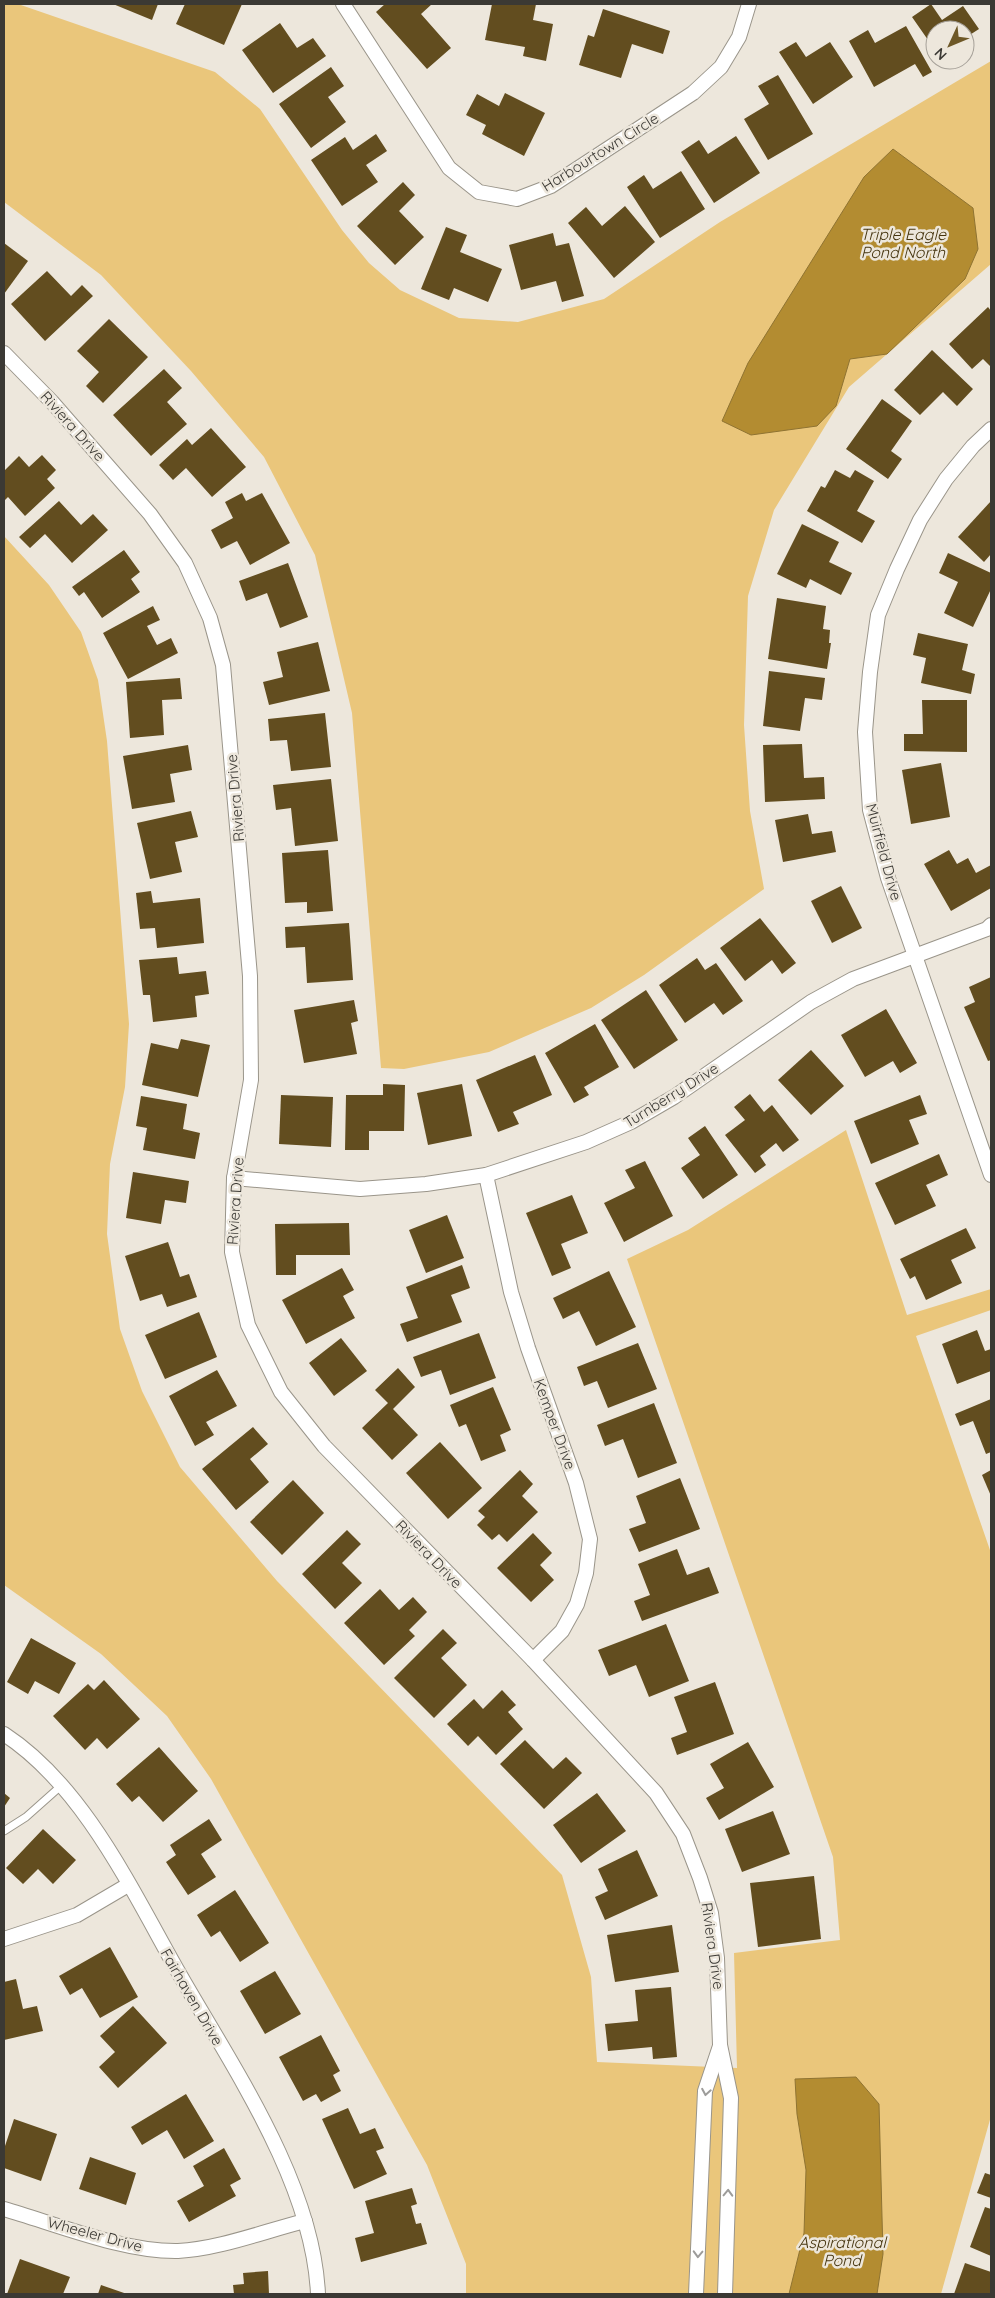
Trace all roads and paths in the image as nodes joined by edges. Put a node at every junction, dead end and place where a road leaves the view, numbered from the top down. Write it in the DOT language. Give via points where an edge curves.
graph roads {
  1 [pos="343,4"];
  2 [pos="749,4"];
  3 [pos="4,353"];
  4 [pos="991,429"];
  5 [pos="991,926"];
  6 [pos="916,956"];
  7 [pos="486,1175"];
  8 [pos="991,1175"];
  9 [pos="234,1178"];
  10 [pos="533,1660"];
  11 [pos="4,1734"];
  12 [pos="62,1784"];
  13 [pos="4,1831"];
  14 [pos="128,1885"];
  15 [pos="4,1938"];
  16 [pos="720,2045"];
  17 [pos="4,2209"];
  18 [pos="305,2221"];
  19 [pos="318,2294"];
  20 [pos="696,2294"];
  21 [pos="725,2294"];
  1 -- 2 [label="street, Harbourtown Circle" via="449,168 479,192 517,199 550,186 693,93 721,67 739,36"];
  3 -- 9 [label="street, Riviera Drive" via="52,402 150,514 185,563 212,627 223,665 250,976 250,1080"];
  4 -- 6 [label="street, Muirfield Drive" via="946,479 920,520 878,615 865,732 870,810 888,878"];
  5 -- 6 [label="street, Turnberry Drive"];
  6 -- 7 [label="street, Turnberry Drive" via="853,979 811,1002 674,1097 631,1122 586,1142"];
  6 -- 8 [label="street, Muirfield Drive"];
  7 -- 9 [label="street, Turnberry Drive" via="360,1189"];
  7 -- 10 [label="street, Kemper Drive" via="517,1311 576,1483 590,1539 586,1573 576,1604 562,1631"];
  9 -- 10 [label="street, Riviera Drive" via="232,1252 248,1325 281,1392 324,1446"];
  10 -- 16 [label="street, Riviera Drive" via="656,1793 683,1834 711,1913 717,1958"];
  11 -- 12 [label="street, Fairhaven Drive"];
  12 -- 13 [label="lane" via="26,1817"];
  12 -- 14 [label="street, Fairhaven Drive" via="99,1835"];
  14 -- 15 [label="street" via="77,1915"];
  14 -- 18 [label="street, Fairhaven Drive" via="278,2150"];
  16 -- 20 [label="street, Riviera Drive, one-way" via="705,2091"];
  21 -- 16 [label="street, Riviera Drive, one-way" via="731,2098"];
  17 -- 18 [label="street, Wheeler Drive" via="136,2247 178,2251 206,2247"];
  18 -- 19 [label="street, Fairhaven Drive"];
}
